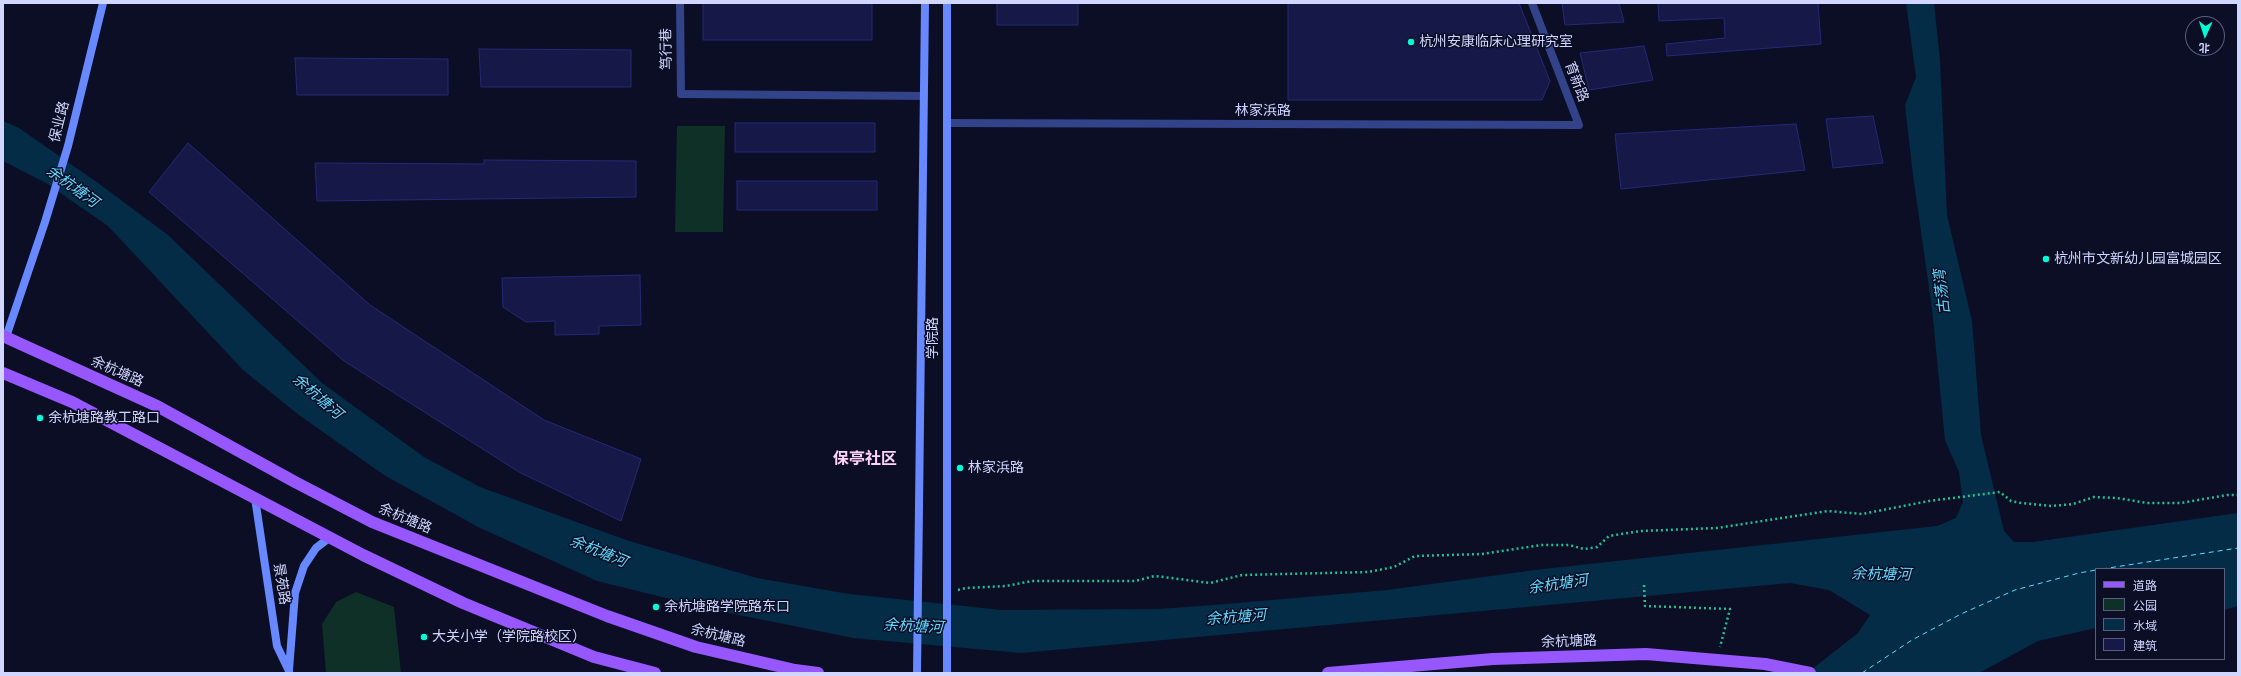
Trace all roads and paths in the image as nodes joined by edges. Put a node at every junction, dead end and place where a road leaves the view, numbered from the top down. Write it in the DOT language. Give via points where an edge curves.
graph roads {
  1 [pos="103,3"];
  2 [pos="680,3"];
  3 [pos="925,3"];
  4 [pos="947,3"];
  5 [pos="1532,3"];
  6 [pos="924,96"];
  7 [pos="947,123"];
  8 [pos="1579,125"];
  9 [pos="4,337"];
  10 [pos="3,373"];
  11 [pos="2238,495"];
  12 [pos="255,498"];
  13 [pos="329,538"];
  14 [pos="1644,585"];
  15 [pos="947,594"];
  16 [pos="1718,652"];
  17 [pos="289,672"];
  18 [pos="655,673"];
  19 [pos="818,673"];
  20 [pos="917,673"];
  21 [pos="946,673"];
  22 [pos="1328,673"];
  23 [pos="1810,673"];
  1 -- 9 [label="main road, 保业路" via="68,146 45,222"];
  2 -- 6 [label="street, 笃行巷" via="681,94"];
  3 -- 6 [label="main road, 学院路"];
  4 -- 7 [label="main road, 学院路"];
  5 -- 8 [label="street, 育新路"];
  6 -- 20 [label="main road, 学院路"];
  7 -- 8 [label="street, 林家浜路"];
  7 -- 15 [label="main road, 学院路"];
  9 -- 19 [label="main road, 余杭塘路" via="157,406 372,522 600,613 696,647"];
  10 -- 12 [label="main road" via="72,402"];
  11 -- 15 [label="path" via="2147,503 2094,497 2073,504 2052,506 2011,501 2000,492 1929,501 1862,514 1828,510 1717,528 1641,531 1609,536 1597,547 1584,549 1569,545 1541,545 1482,554 1415,556 1394,567 1368,572 1242,574 1210,583 1155,576 1128,582 1032,581 1006,586 966,588"];
  12 -- 13 [label="main road"];
  12 -- 17 [label="main road, 景苑路" via="277,646"];
  13 -- 17 [label="main road, 景苑路" via="316,548 299,578 295,593"];
  13 -- 18 [label="main road" via="463,603 594,656"];
  14 -- 16 [label="path" via="1645,606 1730,609"];
  15 -- 21 [label="main road, 学院路"];
  22 -- 23 [label="main road, 余杭塘路" via="1493,660 1646,654 1766,664"];
}
